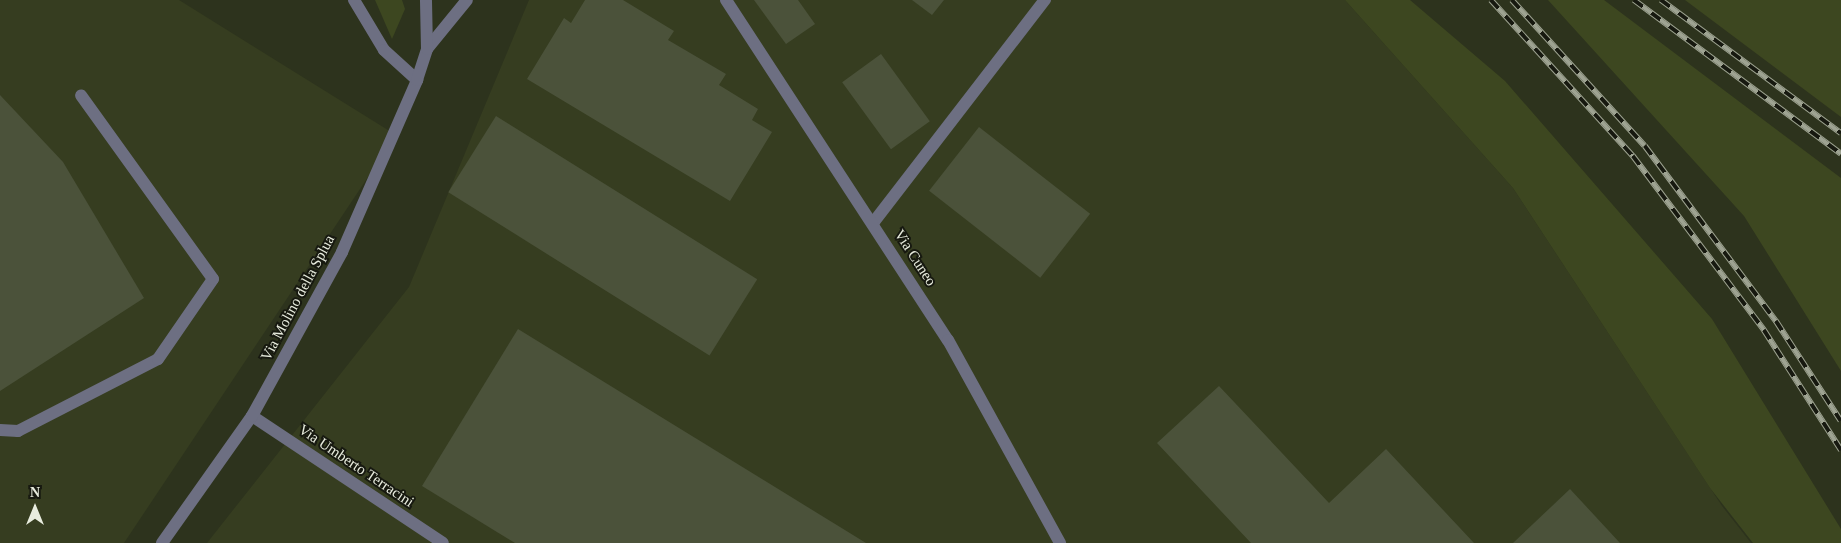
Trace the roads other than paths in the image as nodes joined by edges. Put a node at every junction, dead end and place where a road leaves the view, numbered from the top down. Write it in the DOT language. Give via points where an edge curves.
graph roads {
  1 [pos="354,0"];
  2 [pos="426,0"];
  3 [pos="467,0"];
  4 [pos="726,0"];
  5 [pos="1046,0"];
  6 [pos="427,49"];
  7 [pos="417,80"];
  8 [pos="81,95"];
  9 [pos="873,223"];
  10 [pos="252,416"];
  11 [pos="0,430"];
  12 [pos="162,543"];
  13 [pos="443,543"];
  14 [pos="1060,543"];
  1 -- 7 [label="street" via="384,50"];
  2 -- 6 [label="street, Via Molino della Splua"];
  3 -- 6 [label="street, Via Molino della Splua"];
  4 -- 9 [label="street, Via Cuneo"];
  5 -- 9 [label="street"];
  6 -- 7 [label="street, Via Molino della Splua"];
  7 -- 10 [label="street, Via Molino della Splua" via="342,252"];
  8 -- 11 [label="street" via="213,279 158,359 18,431"];
  9 -- 14 [label="street, Via Cuneo" via="948,340"];
  10 -- 12 [label="street, Via Molino della Splua"];
  10 -- 13 [label="street, Via Umberto Terracini"];
}
